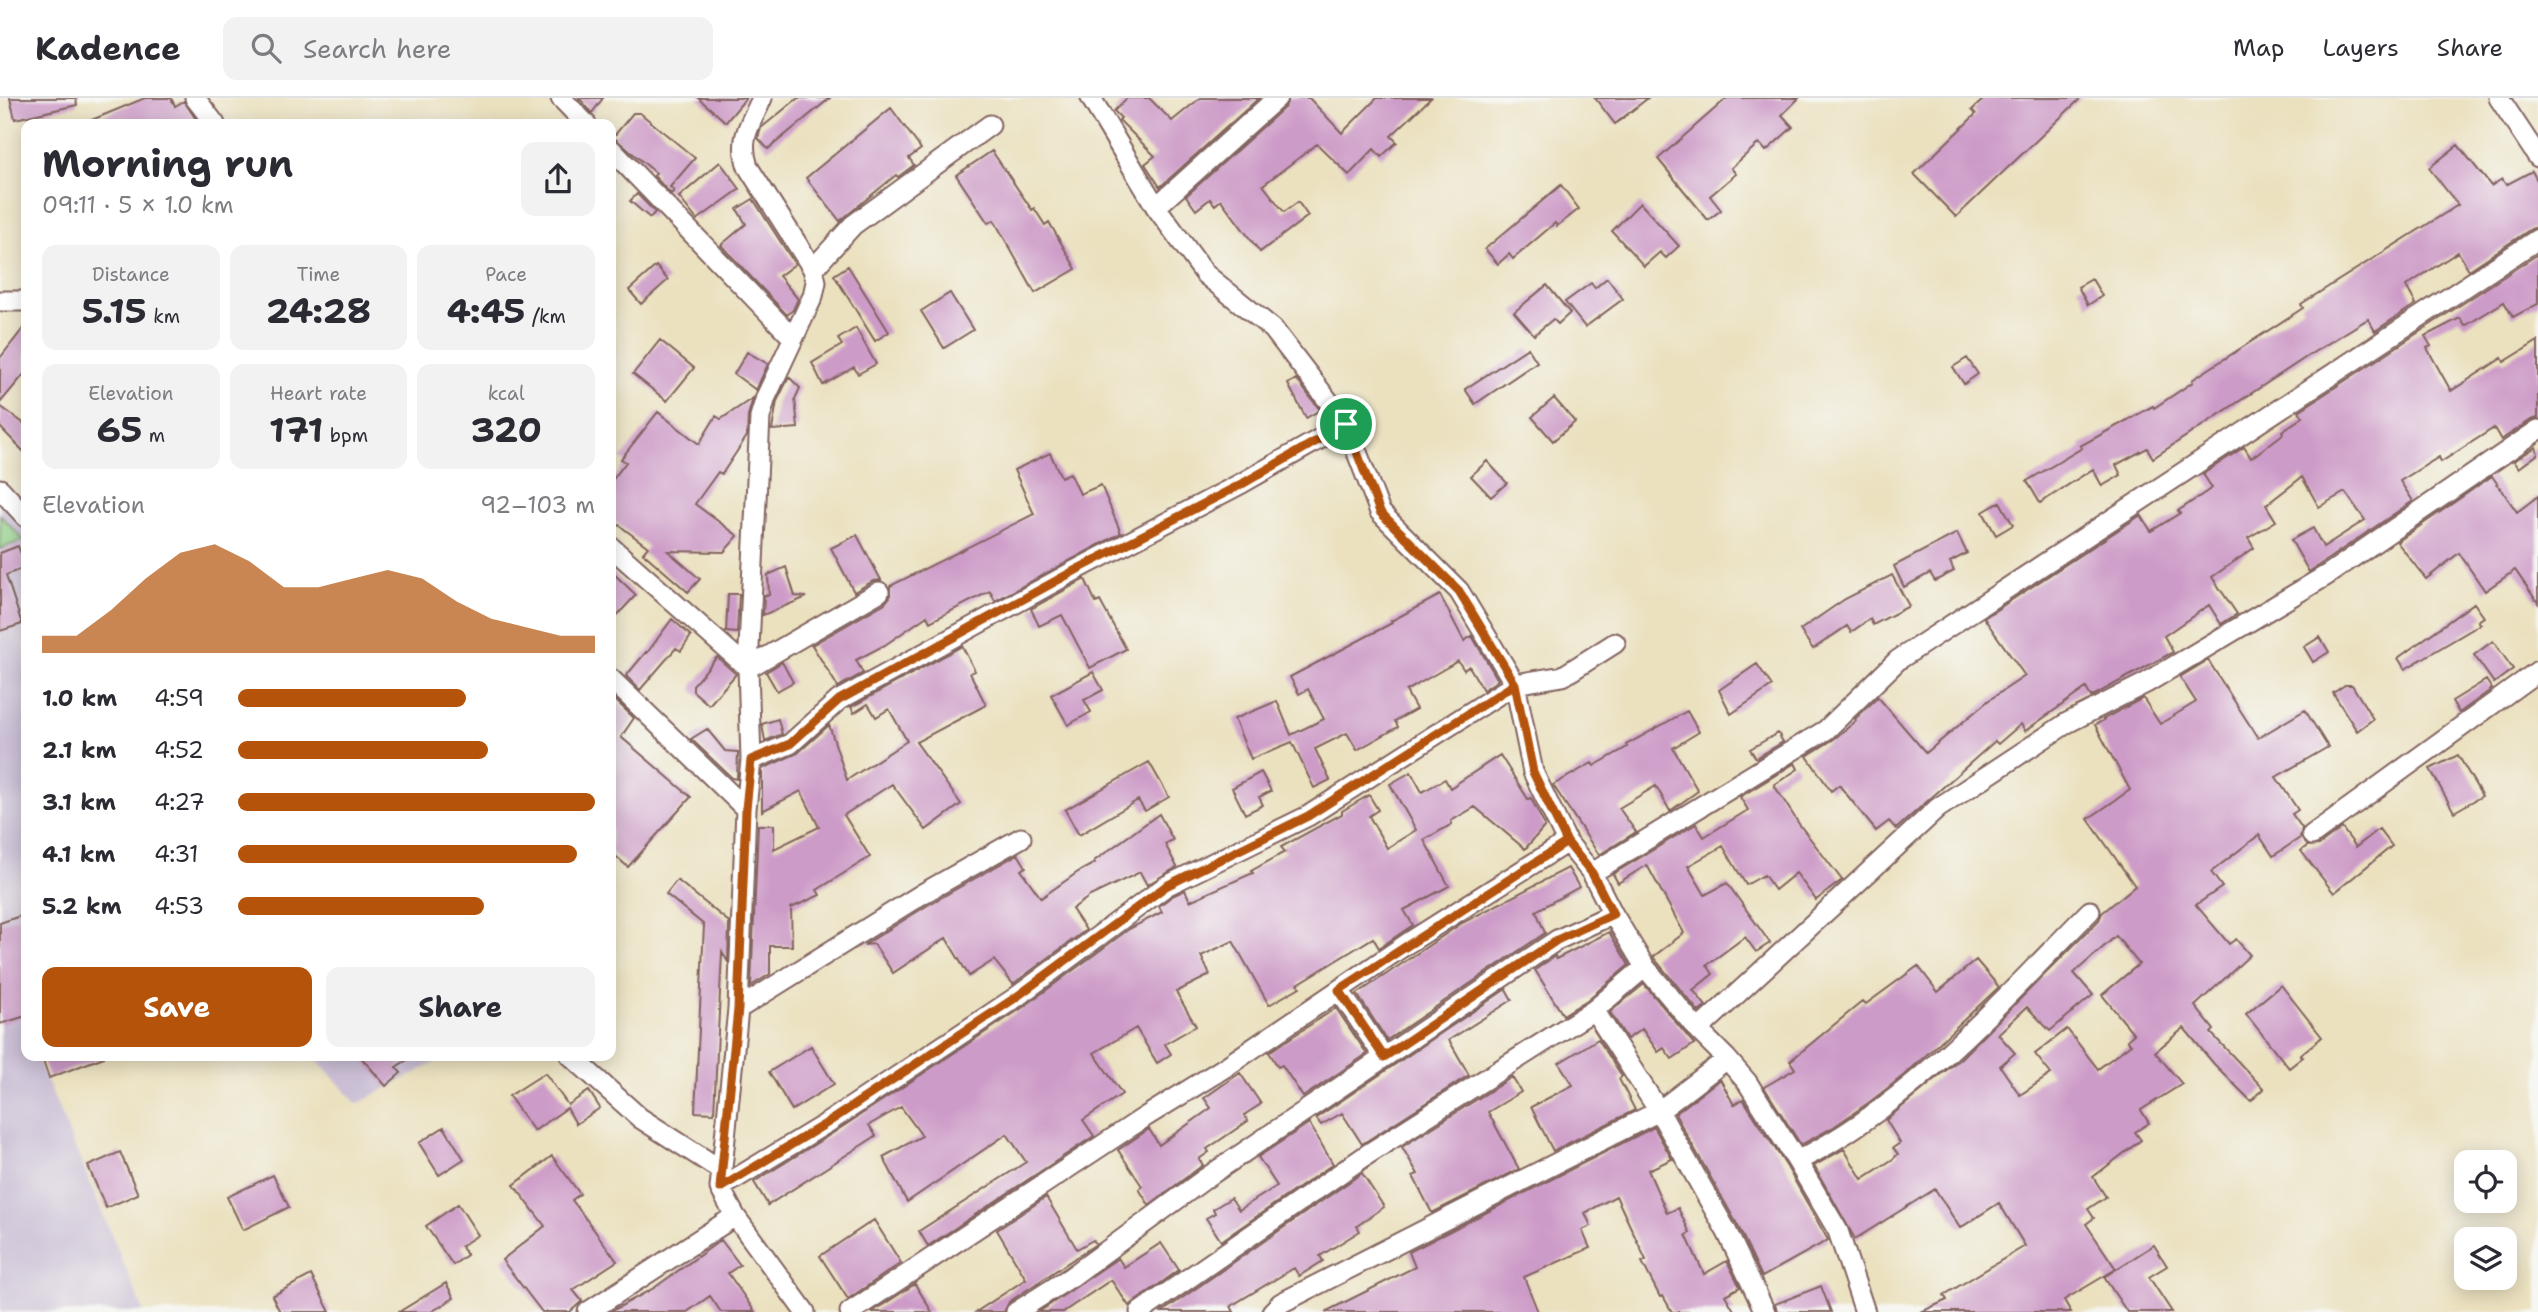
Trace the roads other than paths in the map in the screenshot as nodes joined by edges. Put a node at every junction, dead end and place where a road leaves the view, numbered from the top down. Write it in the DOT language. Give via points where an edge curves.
graph roads {
  1 [pos="195,98"];
  2 [pos="561,98"];
  3 [pos="762,98"];
  4 [pos="1091,98"];
  5 [pos="1277,98"];
  6 [pos="2499,98"];
  7 [pos="211,119"];
  8 [pos="581,119"];
  9 [pos="990,125"];
  10 [pos="616,154"];
  11 [pos="2538,157"];
  12 [pos="1156,207"];
  13 [pos="2538,239"];
  14 [pos="813,269"];
  15 [pos="0,301"];
  16 [pos="21,301"];
  17 [pos="793,338"];
  18 [pos="1346,424"];
  19 [pos="2538,430"];
  20 [pos="0,489"];
  21 [pos="21,512"];
  22 [pos="616,551"];
  23 [pos="879,592"];
  24 [pos="1615,643"];
  25 [pos="748,668"];
  26 [pos="2538,671"];
  27 [pos="616,683"];
  28 [pos="1515,684"];
  29 [pos="751,760"];
  30 [pos="746,809"];
  31 [pos="2312,835"];
  32 [pos="1021,838"];
  33 [pos="1567,842"];
  34 [pos="1592,873"];
  35 [pos="2090,911"];
  36 [pos="1613,914"];
  37 [pos="1645,967"];
  38 [pos="1339,990"];
  39 [pos="738,1009"];
  40 [pos="1594,1010"];
  41 [pos="1698,1030"];
  42 [pos="1384,1057"];
  43 [pos="1727,1059"];
  44 [pos="577,1061"];
  45 [pos="1659,1111"];
  46 [pos="1797,1161"];
  47 [pos="721,1179"];
  48 [pos="735,1216"];
  49 [pos="588,1312"];
  50 [pos="805,1312"];
  51 [pos="850,1312"];
  52 [pos="1016,1312"];
  53 [pos="1140,1312"];
  54 [pos="1272,1312"];
  55 [pos="1765,1312"];
  56 [pos="1865,1312"];
  1 -- 7 [label="street"];
  2 -- 8 [label="street"];
  3 -- 14 [label="street" via="744,138 743,153"];
  4 -- 12 [label="street"];
  5 -- 12 [label="street"];
  6 -- 11 [label="street"];
  9 -- 14 [label="street" via="853,225"];
  10 -- 17 [label="street"];
  12 -- 18 [label="street" via="1205,274 1273,329"];
  13 -- 34 [label="street" via="1898,660 1826,730"];
  14 -- 17 [label="street" via="813,296"];
  15 -- 16 [label="street"];
  17 -- 25 [label="street" via="760,417"];
  18 -- 28 [label="street" via="1380,512 1459,591"];
  18 -- 29 [label="street" via="839,700 790,744"];
  19 -- 41 [label="street" via="2327,575 2146,683 2067,723 1938,808"];
  20 -- 21 [label="street"];
  22 -- 25 [label="street"];
  23 -- 25 [label="street"];
  24 -- 28 [label="street" via="1563,676"];
  25 -- 29 [label="street"];
  26 -- 31 [label="street"];
  27 -- 30 [label="street"];
  28 -- 33 [label="street" via="1533,772"];
  28 -- 47 [label="street" via="1308,816 1166,886 1015,998 827,1123"];
  29 -- 30 [label="street"];
  30 -- 39 [label="street"];
  32 -- 39 [label="street"];
  33 -- 34 [label="street"];
  33 -- 38 [label="street"];
  34 -- 36 [label="street"];
  35 -- 46 [label="street" via="1894,1100"];
  36 -- 37 [label="street"];
  36 -- 42 [label="street" via="1557,940"];
  37 -- 40 [label="street"];
  37 -- 41 [label="street"];
  38 -- 42 [label="street"];
  38 -- 51 [label="street"];
  39 -- 47 [label="street"];
  40 -- 45 [label="street"];
  40 -- 53 [label="street" via="1368,1154"];
  41 -- 43 [label="street"];
  42 -- 52 [label="street"];
  43 -- 45 [label="street"];
  43 -- 46 [label="street"];
  44 -- 47 [label="street" via="640,1118"];
  45 -- 54 [label="street" via="1281,1303"];
  45 -- 55 [label="street" via="1727,1232"];
  46 -- 56 [label="street" via="1838,1231"];
  47 -- 48 [label="street"];
  48 -- 49 [label="street"];
  48 -- 50 [label="street"];
}
